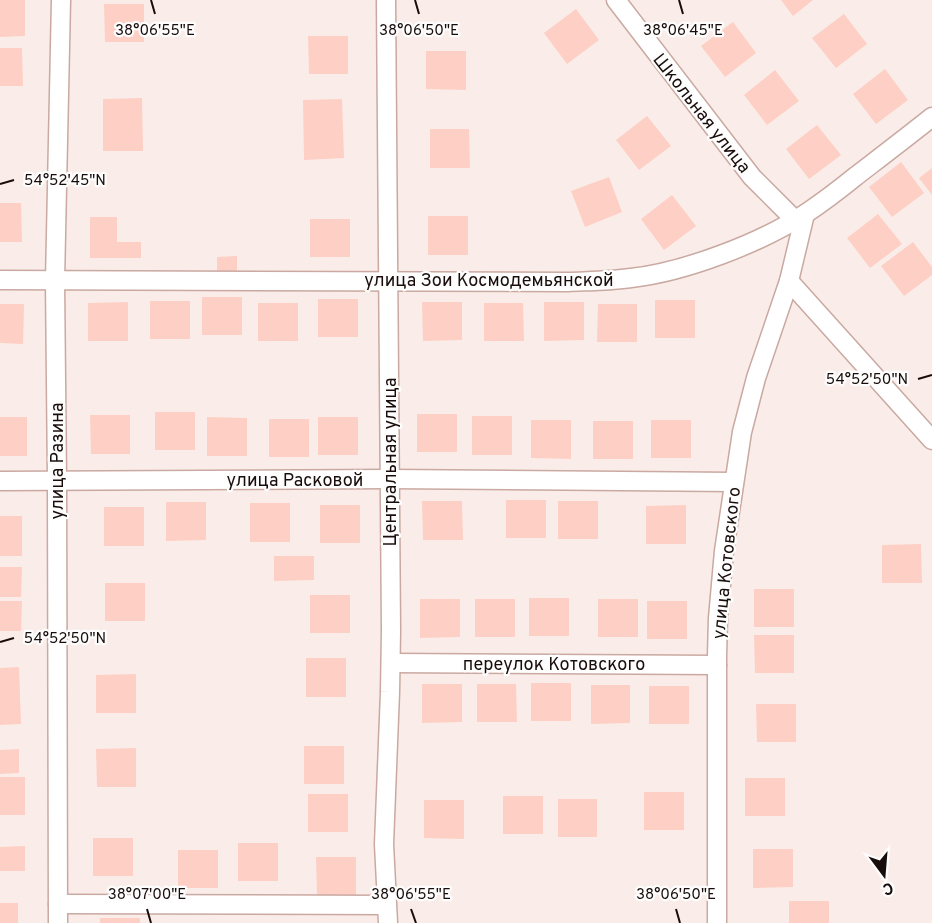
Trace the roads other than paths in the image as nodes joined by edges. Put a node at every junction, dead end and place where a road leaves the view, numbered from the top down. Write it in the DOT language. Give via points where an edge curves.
graph roads {
  1 [pos="61,0"];
  2 [pos="386,0"];
  3 [pos="616,0"];
  4 [pos="932,117"];
  5 [pos="800,217"];
  6 [pos="0,280"];
  7 [pos="55,280"];
  8 [pos="389,281"];
  9 [pos="789,281"];
  10 [pos="932,440"];
  11 [pos="390,479"];
  12 [pos="0,481"];
  13 [pos="57,481"];
  14 [pos="734,482"];
  15 [pos="391,663"];
  16 [pos="717,665"];
  17 [pos="58,903"];
  18 [pos="387,914"];
  19 [pos="58,923"];
  20 [pos="717,923"];
  1 -- 7 [label="street, улица Разина"];
  2 -- 8 [label="street, Центральная улица"];
  3 -- 5 [label="street, Школьная улица" via="746,170 767,194"];
  4 -- 5 [label="street, улица Зои Космодемьянской"];
  5 -- 8 [label="street, улица Зои Космодемьянской" via="699,262 632,278 568,282"];
  5 -- 9 [label="street, улица Котовского"];
  6 -- 7 [label="street, улица Зои Космодемьянской"];
  7 -- 8 [label="street, улица Зои Космодемьянской"];
  7 -- 13 [label="street, улица Разина"];
  8 -- 11 [label="street, Центральная улица"];
  9 -- 10 [label="street"];
  9 -- 14 [label="street, улица Котовского" via="748,404"];
  11 -- 13 [label="street, улица Расковой"];
  11 -- 14 [label="street, улица Расковой"];
  11 -- 15 [label="street, Центральная улица"];
  12 -- 13 [label="street, улица Расковой"];
  13 -- 17 [label="street, улица Разина"];
  14 -- 16 [label="street, улица Котовского" via="720,584"];
  15 -- 16 [label="street, переулок Котовского"];
  15 -- 18 [label="street, Центральная улица" via="384,844"];
  16 -- 20 [label="street, улица Котовского"];
  17 -- 18 [label="street"];
  17 -- 19 [label="street, улица Разина"];
}
